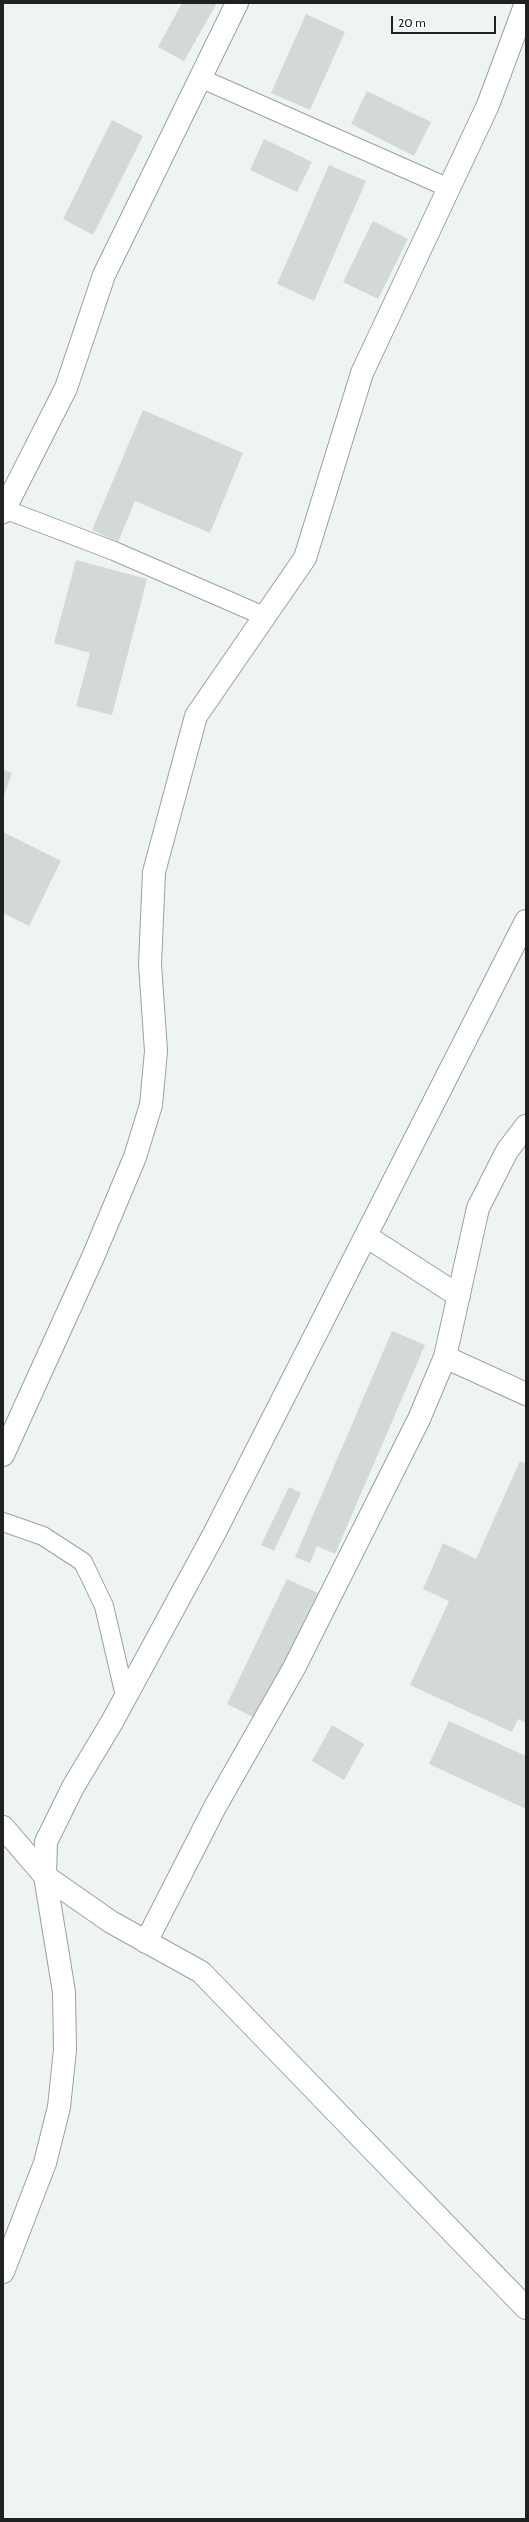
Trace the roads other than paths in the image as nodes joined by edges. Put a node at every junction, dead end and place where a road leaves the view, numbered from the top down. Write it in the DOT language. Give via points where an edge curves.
graph roads {
  1 [pos="237,3"];
  2 [pos="526,3"];
  3 [pos="200,78"];
  4 [pos="448,188"];
  5 [pos="4,510"];
  6 [pos="266,617"];
  7 [pos="526,921"];
  8 [pos="526,1126"];
  9 [pos="366,1236"];
  10 [pos="459,1296"];
  11 [pos="446,1357"];
  12 [pos="526,1394"];
  13 [pos="3,1455"];
  14 [pos="3,1522"];
  15 [pos="125,1696"];
  16 [pos="3,1827"];
  17 [pos="44,1876"];
  18 [pos="146,1942"];
  19 [pos="3,2272"];
  20 [pos="526,2308"];
  1 -- 3 [label="street"];
  2 -- 4 [label="street" via="488,105"];
  3 -- 4 [label="lane"];
  3 -- 5 [label="street" via="104,275 66,388"];
  4 -- 6 [label="street" via="362,373 305,558"];
  5 -- 6 [label="lane" via="114,551"];
  6 -- 13 [label="street" via="196,716 154,872 150,964 156,1051 151,1106 135,1157 93,1257"];
  7 -- 9 [label="street"];
  8 -- 10 [label="street" via="508,1151 478,1208"];
  9 -- 10 [label="street"];
  9 -- 15 [label="street" via="214,1534"];
  10 -- 11 [label="street"];
  11 -- 12 [label="street"];
  11 -- 18 [label="street" via="419,1419 294,1668 215,1807"];
  14 -- 15 [label="lane" via="43,1536 84,1562 104,1606"];
  15 -- 17 [label="street" via="73,1787 46,1842"];
  16 -- 17 [label="street"];
  17 -- 18 [label="street" via="111,1922"];
  17 -- 19 [label="street" via="64,1992 65,2050 59,2107 45,2163"];
  18 -- 20 [label="street" via="200,1972"];
}
